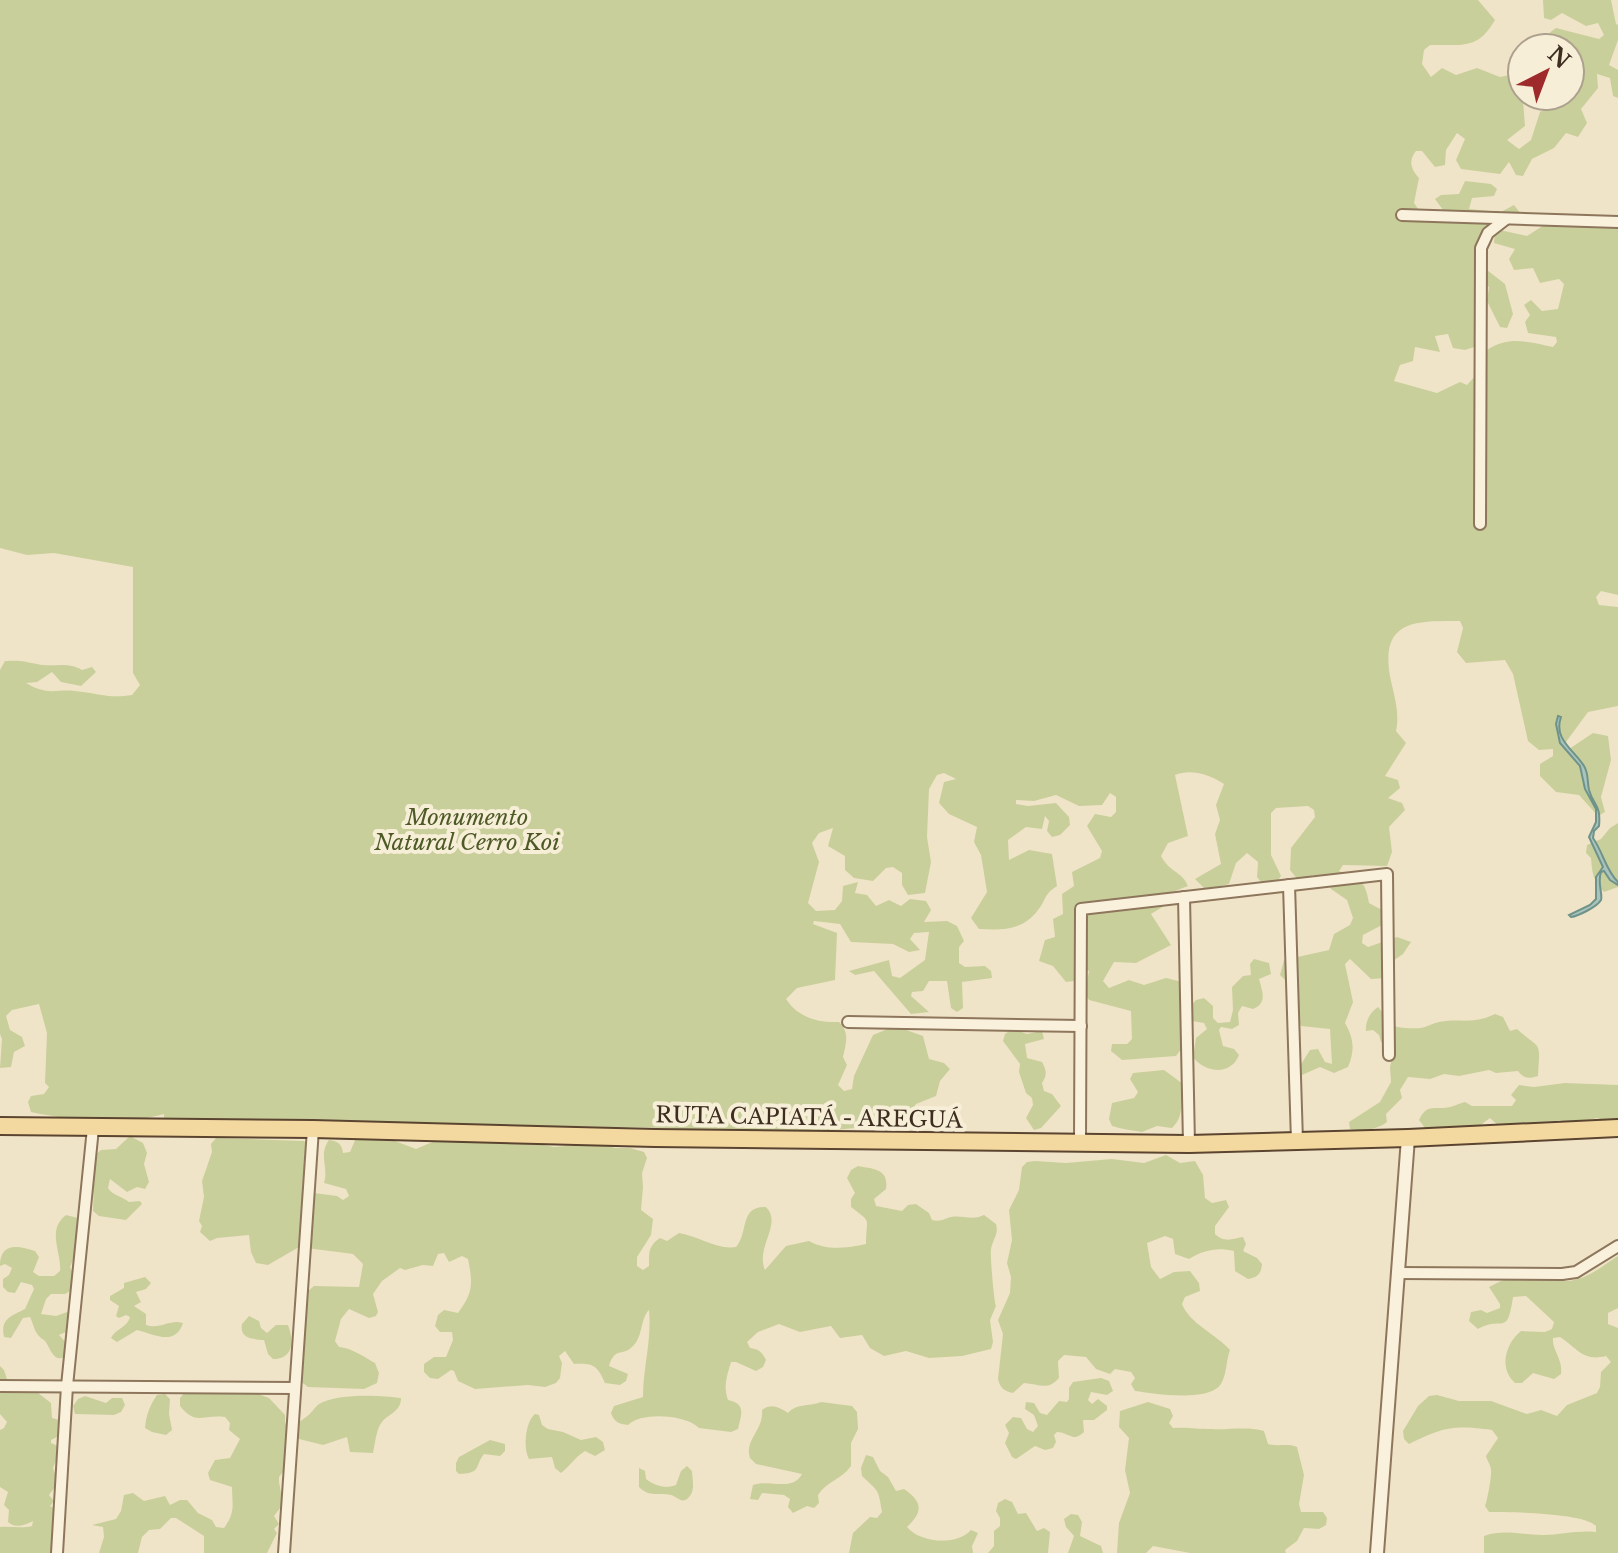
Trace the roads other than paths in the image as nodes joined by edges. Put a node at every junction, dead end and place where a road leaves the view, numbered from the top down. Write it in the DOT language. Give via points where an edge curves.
graph roads {
  1 [pos="1402,215"];
  2 [pos="1506,219"];
  3 [pos="1618,222"];
  4 [pos="1480,524"];
  5 [pos="1289,885"];
  6 [pos="1184,897"];
  7 [pos="848,1022"];
  8 [pos="1081,1026"];
  9 [pos="1389,1055"];
  10 [pos="0,1126"];
  11 [pos="93,1128"];
  12 [pos="1618,1128"];
  13 [pos="313,1129"];
  14 [pos="1408,1138"];
  15 [pos="1297,1141"];
  16 [pos="1080,1142"];
  17 [pos="1189,1144"];
  18 [pos="1618,1246"];
  19 [pos="1398,1273"];
  20 [pos="0,1386"];
  21 [pos="67,1386"];
  22 [pos="295,1388"];
  23 [pos="57,1553"];
  24 [pos="284,1553"];
  25 [pos="1377,1553"];
  1 -- 2 [label="street"];
  2 -- 3 [label="street"];
  2 -- 4 [label="street" via="1488,233 1481,248"];
  5 -- 6 [label="street"];
  5 -- 9 [label="street" via="1387,874"];
  5 -- 15 [label="street"];
  6 -- 8 [label="street" via="1081,909"];
  6 -- 17 [label="street"];
  7 -- 8 [label="street"];
  8 -- 16 [label="street"];
  10 -- 11 [label="main road, RUTA CAPIATÁ - AREGUÁ"];
  11 -- 13 [label="main road, RUTA CAPIATÁ - AREGUÁ"];
  11 -- 21 [label="street"];
  12 -- 14 [label="main road, RUTA CAPIATÁ - AREGUÁ"];
  13 -- 16 [label="main road, RUTA CAPIATÁ - AREGUÁ"];
  13 -- 22 [label="street"];
  14 -- 15 [label="main road, RUTA CAPIATÁ - AREGUÁ"];
  14 -- 19 [label="street"];
  15 -- 17 [label="main road, RUTA CAPIATÁ - AREGUÁ"];
  16 -- 17 [label="main road, RUTA CAPIATÁ - AREGUÁ"];
  18 -- 19 [label="street" via="1576,1272 1562,1274"];
  19 -- 25 [label="street"];
  20 -- 21 [label="street"];
  21 -- 22 [label="street"];
  21 -- 23 [label="street"];
  22 -- 24 [label="street"];
}
